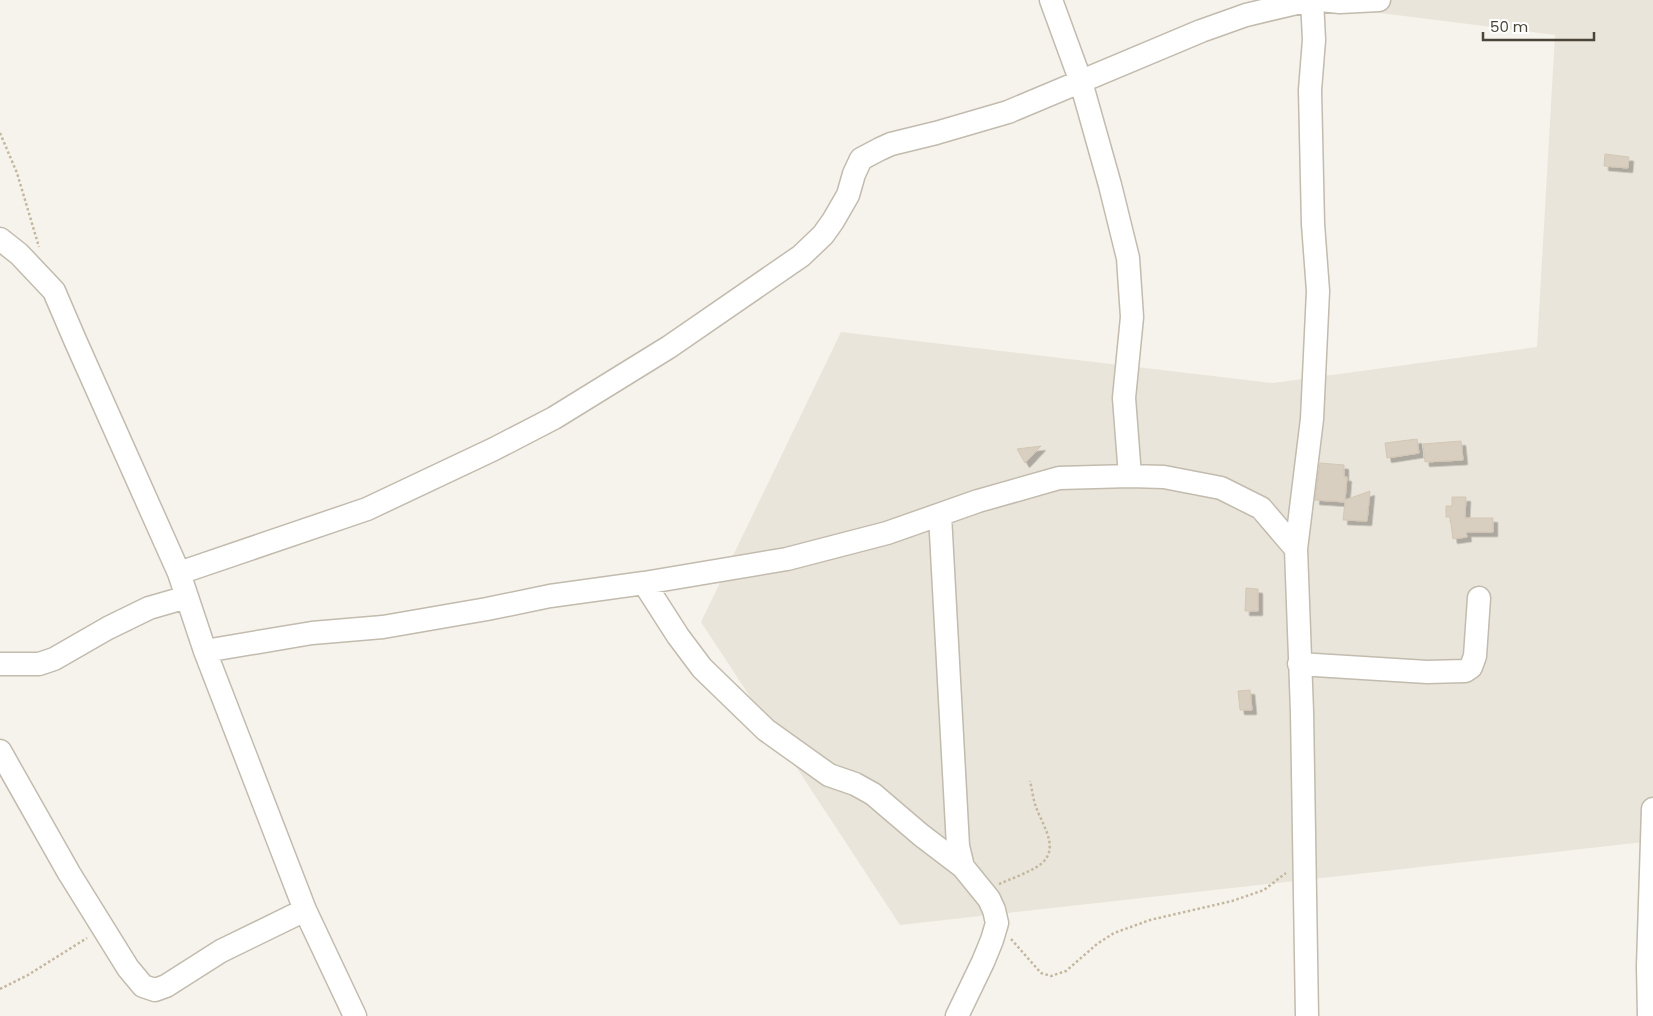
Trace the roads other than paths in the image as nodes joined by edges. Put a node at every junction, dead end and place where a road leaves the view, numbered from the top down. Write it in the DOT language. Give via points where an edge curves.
graph roads {
  1 [pos="1051,0"];
  2 [pos="1310,0"];
  3 [pos="1320,0"];
  4 [pos="1379,0"];
  5 [pos="1081,82"];
  6 [pos="0,238"];
  7 [pos="1130,476"];
  8 [pos="940,515"];
  9 [pos="1296,548"];
  10 [pos="179,573"];
  11 [pos="644,583"];
  12 [pos="187,597"];
  13 [pos="1479,598"];
  14 [pos="205,651"];
  15 [pos="0,664"];
  16 [pos="1299,664"];
  17 [pos="0,751"];
  18 [pos="1653,809"];
  19 [pos="964,867"];
  20 [pos="305,910"];
  21 [pos="355,1016"];
  22 [pos="957,1016"];
  23 [pos="1307,1016"];
  24 [pos="1648,1016"];
  1 -- 5 [label="street"];
  2 -- 5 [label="street" via="1237,18"];
  2 -- 9 [label="street" via="1314,40 1310,90 1313,224 1318,300 1312,419"];
  3 -- 4 [label="street"];
  5 -- 7 [label="street" via="1128,258 1132,317 1124,398"];
  5 -- 10 [label="street" via="1008,112 891,144 862,159 848,195 833,221 801,256 669,347 554,418 367,508"];
  6 -- 10 [label="street" via="54,291"];
  7 -- 8 [label="street" via="1059,478"];
  7 -- 9 [label="street" via="1164,477 1221,488 1261,508"];
  8 -- 11 [label="street" via="887,533 787,559"];
  8 -- 19 [label="street" via="958,846"];
  9 -- 16 [label="street"];
  10 -- 12 [label="street"];
  11 -- 14 [label="street" via="383,626 312,633"];
  11 -- 19 [label="street" via="702,668 766,730 829,774 873,794"];
  12 -- 14 [label="street"];
  12 -- 15 [label="street" via="150,608 54,659 38,664"];
  13 -- 16 [label="street" via="1475,656 1471,667 1465,671 1428,672"];
  14 -- 20 [label="street"];
  16 -- 23 [label="street"];
  17 -- 20 [label="street" via="69,873 128,968 143,986 155,990 166,986 221,951"];
  18 -- 24 [label="street"];
  19 -- 22 [label="street" via="984,891 994,910 996,923 984,962"];
  20 -- 21 [label="street"];
}
